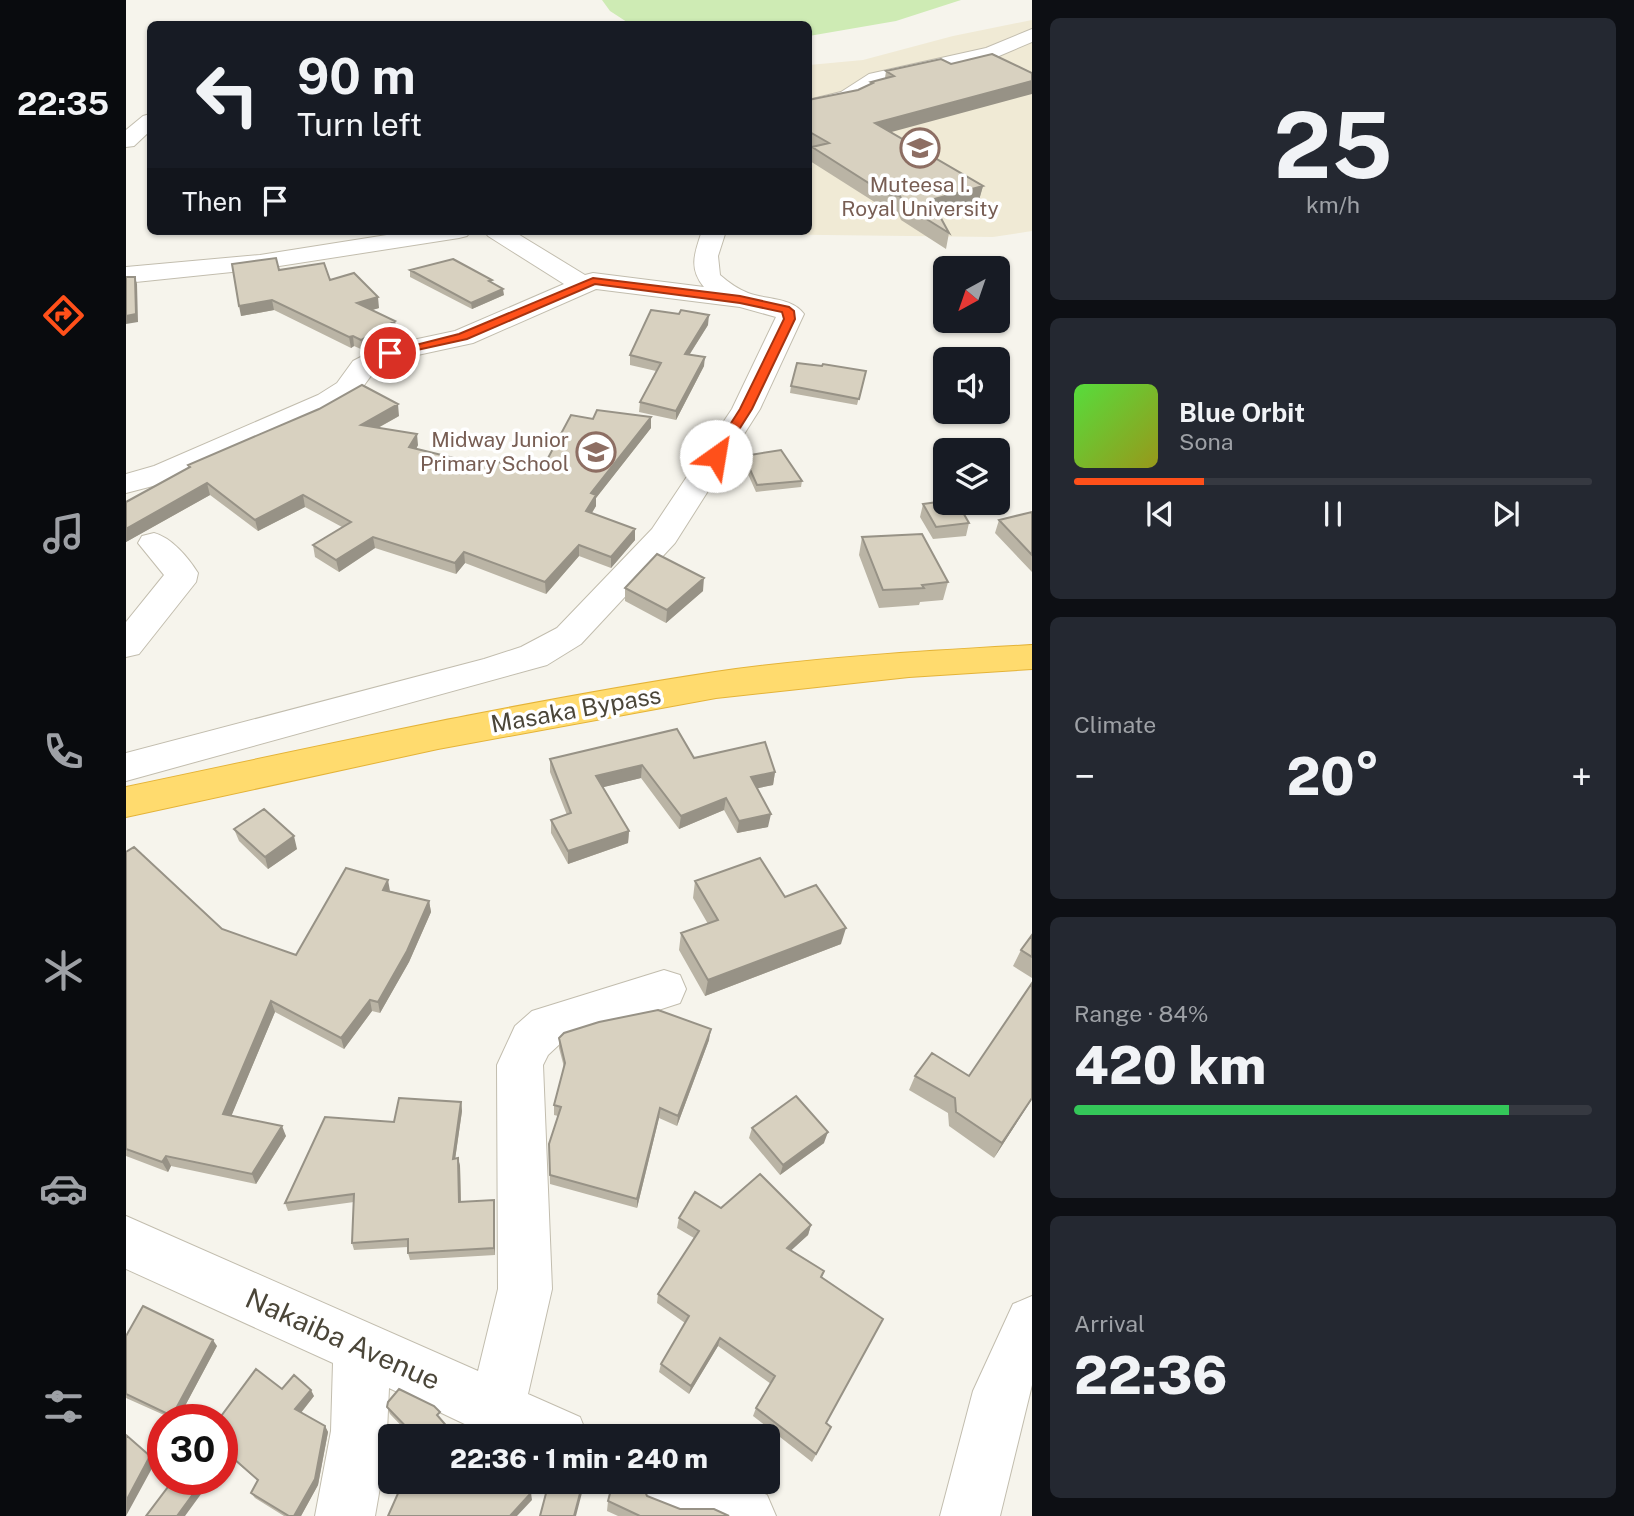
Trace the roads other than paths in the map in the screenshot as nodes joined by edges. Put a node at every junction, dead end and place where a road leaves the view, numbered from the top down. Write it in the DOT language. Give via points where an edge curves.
graph roads {
  1 [pos="1032,36"];
  2 [pos="812,105"];
  3 [pos="147,123"];
  4 [pos="126,144"];
  5 [pos="147,148"];
  6 [pos="433,235"];
  7 [pos="502,235"];
  8 [pos="713,235"];
  9 [pos="126,275"];
  10 [pos="581,284"];
  11 [pos="740,299"];
  12 [pos="126,484"];
  13 [pos="153,543"];
  14 [pos="126,645"];
  15 [pos="1032,657"];
  16 [pos="130,787"];
  17 [pos="664,989"];
  18 [pos="126,1242"];
  19 [pos="1032,1323"];
  20 [pos="359,1345"];
  21 [pos="496,1410"];
  22 [pos="529,1424"];
  23 [pos="695,1494"];
  24 [pos="345,1516"];
  25 [pos="746,1516"];
  26 [pos="970,1516"];
  1 -- 2 [label="street" via="992,52 876,78 848,97"];
  3 -- 4 [label="street"];
  4 -- 5 [label="street"];
  6 -- 9 [label="street"];
  7 -- 10 [label="street"];
  8 -- 11 [label="street" via="703,265 709,281"];
  10 -- 11 [label="street" via="609,281"];
  10 -- 12 [label="street" via="463,337 390,353 363,367 347,389 328,401 165,473"];
  11 -- 16 [label="street" via="791,314 746,409 664,536 569,636 534,656"];
  13 -- 14 [label="street" via="176,564 179,582"];
  15 -- 16 [label="highway, Masaka Bypass" via="716,685"];
  17 -- 21 [label="street" via="548,1025 531,1041 520,1065 525,1289"];
  18 -- 20 [label="street, Nakaiba Avenue"];
  19 -- 26 [label="street" via="1001,1391"];
  20 -- 21 [label="street, Nakaiba Avenue"];
  20 -- 24 [label="street" via="361,1378 352,1488"];
  21 -- 22 [label="street, Nakaiba Avenue"];
  23 -- 25 [label="street"];
}
